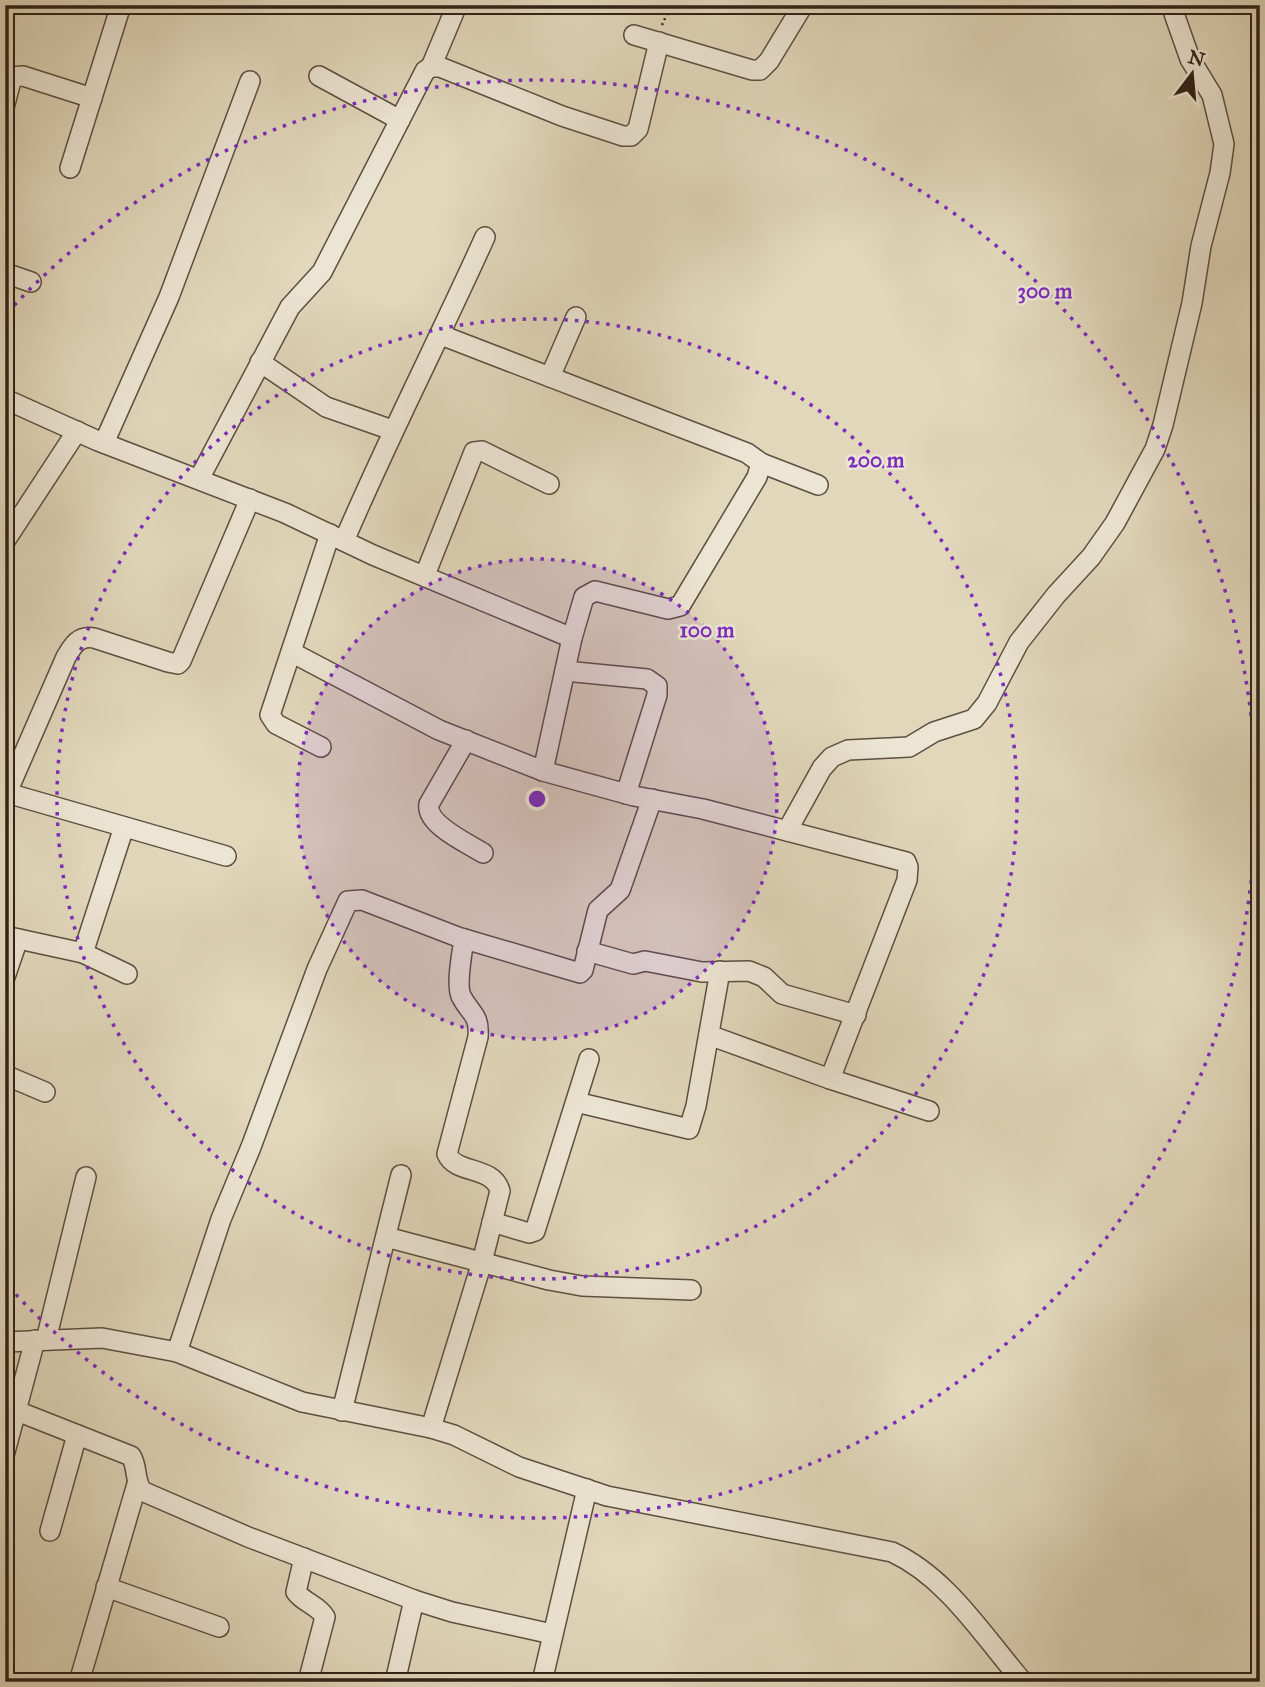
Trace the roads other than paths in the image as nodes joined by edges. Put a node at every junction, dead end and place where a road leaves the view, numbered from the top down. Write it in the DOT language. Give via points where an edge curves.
graph roads {
  1 [pos="121,5"];
  2 [pos="457,5"];
  3 [pos="803,5"];
  4 [pos="1171,5"];
  5 [pos="634,35"];
  6 [pos="657,42"];
  7 [pos="431,67"];
  8 [pos="318,76"];
  9 [pos="250,81"];
  10 [pos="92,98"];
  11 [pos="5,104"];
  12 [pos="400,120"];
  13 [pos="70,168"];
  14 [pos="485,237"];
  15 [pos="5,273"];
  16 [pos="32,282"];
  17 [pos="576,317"];
  18 [pos="441,335"];
  19 [pos="260,362"];
  20 [pos="550,377"];
  21 [pos="5,399"];
  22 [pos="392,430"];
  23 [pos="77,431"];
  24 [pos="104,443"];
  25 [pos="761,463"];
  26 [pos="199,479"];
  27 [pos="550,484"];
  28 [pos="818,485"];
  29 [pos="250,499"];
  30 [pos="337,538"];
  31 [pos="5,541"];
  32 [pos="425,575"];
  33 [pos="572,638"];
  34 [pos="291,652"];
  35 [pos="565,671"];
  36 [pos="466,740"];
  37 [pos="321,747"];
  38 [pos="543,771"];
  39 [pos="626,794"];
  40 [pos="6,795"];
  41 [pos="652,799"];
  42 [pos="124,827"];
  43 [pos="787,831"];
  44 [pos="483,853"];
  45 [pos="226,856"];
  46 [pos="12,937"];
  47 [pos="464,939"];
  48 [pos="587,951"];
  49 [pos="83,953"];
  50 [pos="720,971"];
  51 [pos="127,974"];
  52 [pos="5,977"];
  53 [pos="856,1016"];
  54 [pos="709,1035"];
  55 [pos="589,1059"];
  56 [pos="5,1075"];
  57 [pos="830,1079"];
  58 [pos="45,1092"];
  59 [pos="576,1102"];
  60 [pos="929,1111"];
  61 [pos="401,1175"];
  62 [pos="86,1177"];
  63 [pos="492,1222"];
  64 [pos="386,1237"];
  65 [pos="482,1262"];
  66 [pos="691,1290"];
  67 [pos="41,1340"];
  68 [pos="5,1342"];
  69 [pos="177,1352"];
  70 [pos="17,1411"];
  71 [pos="342,1411"];
  72 [pos="431,1428"];
  73 [pos="78,1435"];
  74 [pos="5,1452"];
  75 [pos="137,1484"];
  76 [pos="587,1489"];
  77 [pos="50,1531"];
  78 [pos="304,1558"];
  79 [pos="106,1587"];
  80 [pos="414,1600"];
  81 [pos="219,1627"];
  82 [pos="552,1634"];
  83 [pos="79,1682"];
  84 [pos="308,1682"];
  85 [pos="395,1682"];
  86 [pos="542,1682"];
  87 [pos="1023,1682"];
  1 -- 10 [label="street"];
  2 -- 7 [label="street"];
  3 -- 6 [label="street" via="760,70"];
  4 -- 43 [label="street" via="1191,59 1214,102 1224,152 1155,449 1115,523 1019,642 974,719 934,732 909,747 848,750 832,757"];
  5 -- 6 [label="street"];
  6 -- 7 [label="street" via="638,129 631,136 562,116"];
  7 -- 12 [label="street"];
  8 -- 12 [label="street"];
  9 -- 24 [label="street" via="169,297"];
  10 -- 11 [label="street" via="15,75"];
  10 -- 13 [label="street"];
  12 -- 19 [label="street" via="322,272 290,307"];
  14 -- 18 [label="street"];
  15 -- 16 [label="street"];
  17 -- 20 [label="street"];
  18 -- 20 [label="street"];
  18 -- 22 [label="street"];
  19 -- 22 [label="street" via="326,407"];
  19 -- 26 [label="street"];
  20 -- 25 [label="street" via="727,445"];
  21 -- 23 [label="street"];
  22 -- 30 [label="street"];
  23 -- 24 [label="street"];
  23 -- 31 [label="street"];
  24 -- 26 [label="street"];
  25 -- 28 [label="street"];
  25 -- 33 [label="street" via="680,606 668,609 589,592"];
  26 -- 29 [label="street"];
  27 -- 32 [label="street" via="482,451 474,452"];
  29 -- 30 [label="street"];
  29 -- 40 [label="street" via="181,661 168,662 85,636 78,640 66,657"];
  30 -- 32 [label="street"];
  30 -- 34 [label="street"];
  32 -- 33 [label="street"];
  33 -- 35 [label="street"];
  34 -- 36 [label="street"];
  34 -- 37 [label="street" via="270,715 276,724"];
  35 -- 38 [label="street"];
  35 -- 39 [label="street" via="647,679 657,686"];
  36 -- 38 [label="street"];
  36 -- 44 [label="street" via="428,810 438,825"];
  38 -- 39 [label="street"];
  39 -- 41 [label="street"];
  40 -- 42 [label="street"];
  41 -- 43 [label="street"];
  41 -- 48 [label="street" via="620,890 598,910"];
  42 -- 45 [label="street"];
  42 -- 49 [label="street"];
  43 -- 53 [label="street" via="906,862 908,867"];
  46 -- 49 [label="street"];
  46 -- 52 [label="street"];
  47 -- 48 [label="street" via="573,973 583,970"];
  47 -- 63 [label="street" via="459,987 479,1025 447,1154 453,1162 498,1184"];
  47 -- 69 [label="street" via="362,900 348,901 317,969 221,1219"];
  48 -- 50 [label="street" via="633,964 649,961 702,972"];
  49 -- 51 [label="street"];
  50 -- 53 [label="street" via="755,973 782,994"];
  50 -- 54 [label="street"];
  53 -- 57 [label="street"];
  54 -- 57 [label="street"];
  54 -- 59 [label="street" via="689,1129"];
  55 -- 59 [label="street"];
  56 -- 58 [label="street"];
  57 -- 60 [label="street"];
  59 -- 63 [label="street" via="535,1231"];
  61 -- 64 [label="street"];
  62 -- 67 [label="street"];
  63 -- 65 [label="street"];
  64 -- 65 [label="street"];
  64 -- 71 [label="street"];
  65 -- 66 [label="street" via="582,1286"];
  65 -- 72 [label="street"];
  67 -- 68 [label="street"];
  67 -- 69 [label="street" via="102,1338"];
  67 -- 70 [label="street"];
  69 -- 71 [label="street" via="290,1398"];
  70 -- 73 [label="street"];
  70 -- 74 [label="street"];
  71 -- 72 [label="street"];
  72 -- 76 [label="street" via="519,1467"];
  73 -- 75 [label="street" via="131,1456"];
  73 -- 77 [label="street"];
  75 -- 78 [label="street" via="157,1498"];
  75 -- 79 [label="street"];
  76 -- 82 [label="street"];
  76 -- 87 [label="street" via="637,1503 892,1552 933,1578"];
  78 -- 80 [label="street"];
  78 -- 84 [label="street" via="296,1592 325,1617"];
  79 -- 81 [label="street"];
  79 -- 83 [label="street"];
  80 -- 82 [label="street"];
  80 -- 85 [label="street"];
  82 -- 86 [label="street"];
}
